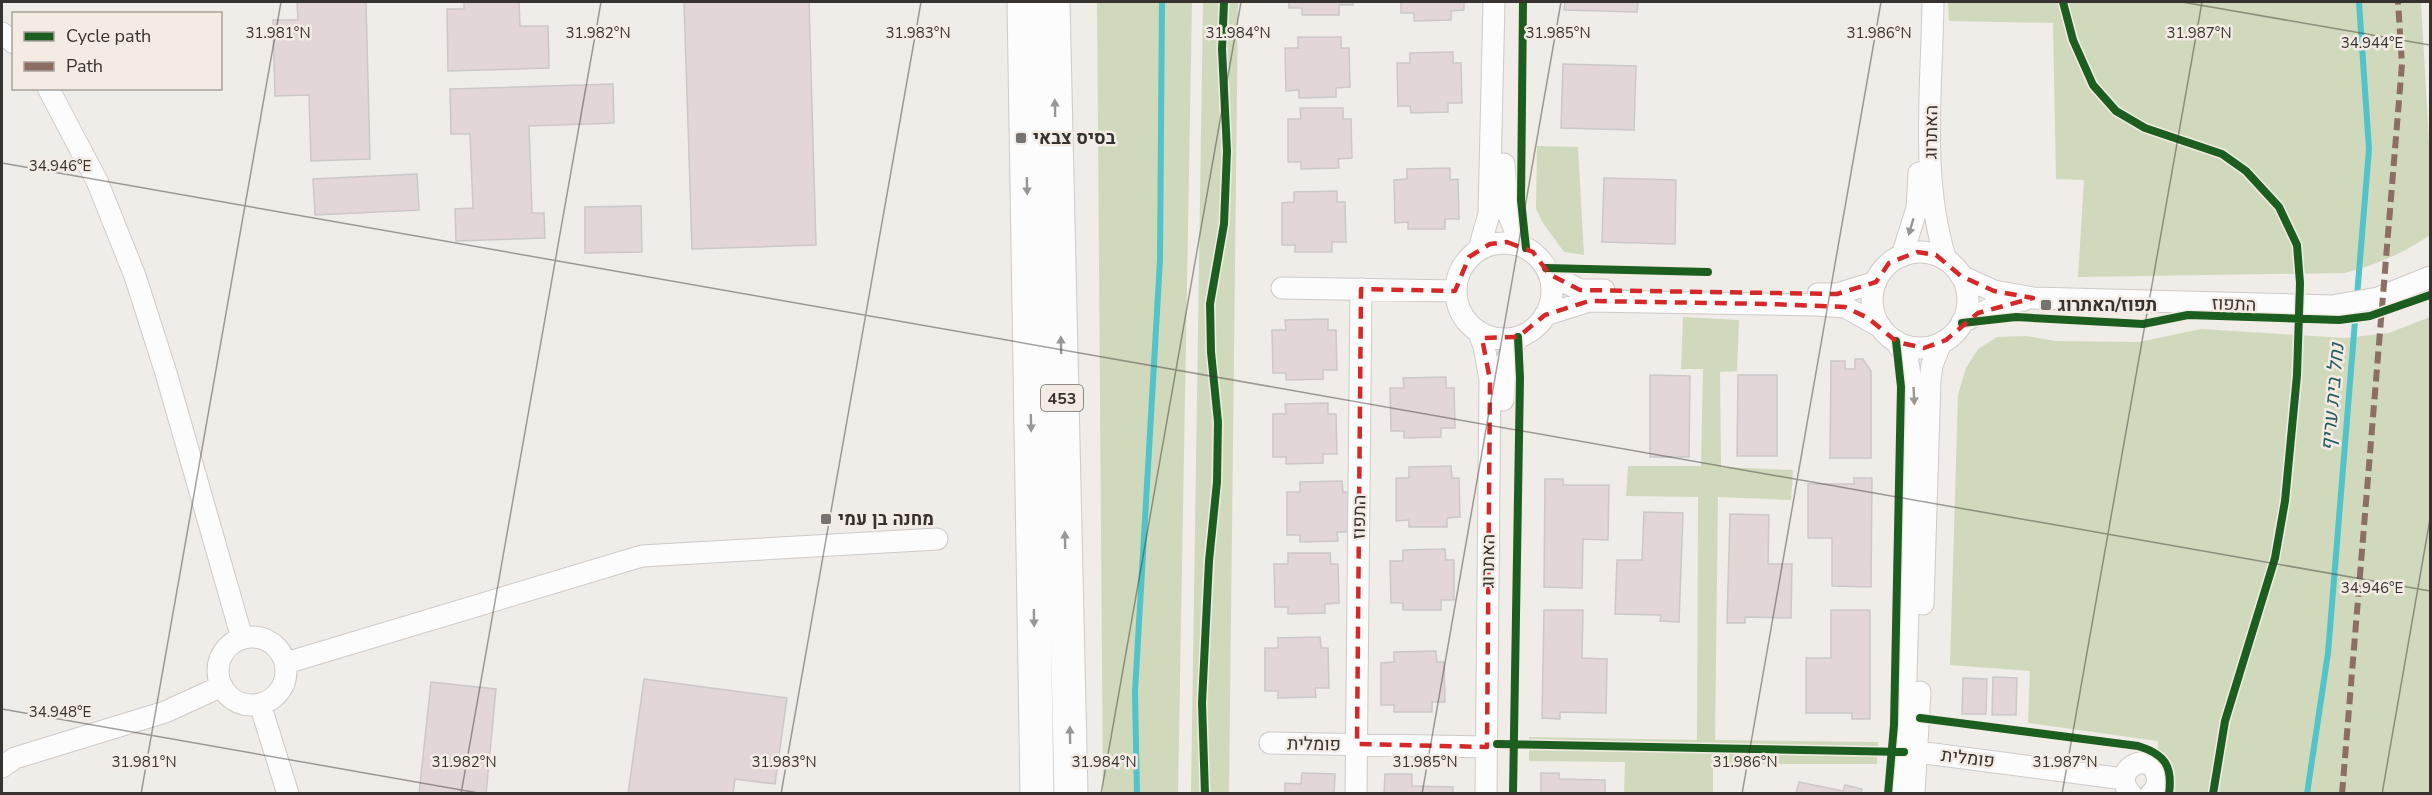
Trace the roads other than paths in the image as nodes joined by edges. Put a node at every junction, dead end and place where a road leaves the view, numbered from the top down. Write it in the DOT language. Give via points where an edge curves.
graph roads {
  1 [pos="1024,2"];
  2 [pos="1053,2"];
  3 [pos="1494,2"];
  4 [pos="1508,2"];
  5 [pos="1921,2"];
  6 [pos="1933,2"];
  7 [pos="49,90"];
  8 [pos="1522,246"];
  9 [pos="1479,249"];
  10 [pos="1902,256"];
  11 [pos="1953,268"];
  12 [pos="1548,274"];
  13 [pos="2428,278"];
  14 [pos="1876,282"];
  15 [pos="1282,288"];
  16 [pos="1361,290"];
  17 [pos="1455,291"];
  18 [pos="2033,298"];
  19 [pos="1545,315"];
  20 [pos="1962,322"];
  21 [pos="1478,331"];
  22 [pos="1888,334"];
  23 [pos="1518,337"];
  24 [pos="1941,343"];
  25 [pos="937,539"];
  26 [pos="242,638"];
  27 [pos="286,663"];
  28 [pos="222,686"];
  29 [pos="260,704"];
  30 [pos="1270,743"];
  31 [pos="1357,744"];
  32 [pos="1487,747"];
  33 [pos="1918,752"];
  34 [pos="2,767"];
  35 [pos="2128,786"];
  36 [pos="288,794"];
  37 [pos="1037,794"];
  38 [pos="1071,794"];
  39 [pos="1356,794"];
  40 [pos="1486,794"];
  41 [pos="1496,794"];
  42 [pos="1900,794"];
  43 [pos="1914,794"];
  44 [pos="2151,794"];
  1 -- 37 [label="main road, 453, one-way"];
  38 -- 2 [label="main road, 453, one-way"];
  3 -- 9 [label="street" via="1489,214"];
  4 -- 8 [label="street" via="1505,197 1511,225"];
  5 -- 10 [label="street, האתרוג, one-way" via="1917,208"];
  6 -- 11 [label="street, האתרוג" via="1930,179 1934,219"];
  7 -- 26 [label="street" via="97,182 135,276"];
  8 -- 9 [label="street" via="1498,242"];
  8 -- 12 [label="street" via="1533,252"];
  9 -- 17 [label="street" via="1462,267"];
  10 -- 11 [label="street" via="1924,252"];
  10 -- 14 [label="street" via="1889,263"];
  11 -- 18 [label="street, התפוז" via="1994,291"];
  11 -- 20 [label="street" via="1967,292"];
  12 -- 14 [label="street" via="1580,290 1837,294"];
  12 -- 19 [label="street" via="1551,297"];
  13 -- 18 [label="street, התפוז" via="2392,294 2350,304"];
  14 -- 22 [label="street" via="1872,302"];
  15 -- 16 [label="street"];
  16 -- 17 [label="street"];
  16 -- 31 [label="street, התפוז"];
  17 -- 21 [label="street" via="1461,314"];
  18 -- 20 [label="street, התפוז" via="1994,307"];
  19 -- 22 [label="street" via="1589,301 1816,305 1845,307"];
  19 -- 23 [label="street" via="1529,332"];
  20 -- 24 [label="street"];
  21 -- 23 [label="street" via="1498,338"];
  21 -- 32 [label="street, האתרוג" via="1490,381"];
  22 -- 24 [label="street" via="1916,348"];
  22 -- 42 [label="street, one-way" via="1908,362 1914,402"];
  23 -- 41 [label="street, האתרוג" via="1510,349 1503,378"];
  24 -- 33 [label="street" via="1930,380"];
  25 -- 27 [label="street" via="642,556"];
  26 -- 27 [label="street" via="265,639 275,645"];
  26 -- 28 [label="street" via="224,652 219,663"];
  27 -- 29 [label="street" via="284,684 278,693"];
  28 -- 29 [label="street" via="238,702"];
  28 -- 34 [label="street" via="165,712 15,758"];
  29 -- 36 [label="street"];
  30 -- 31 [label="street, פומלית"];
  31 -- 32 [label="street, פומלית"];
  31 -- 39 [label="street, פומלית"];
  32 -- 40 [label="street, האתרוג"];
  33 -- 35 [label="street, פומלית"];
  33 -- 43 [label="street"];
  35 -- 44 [label="street" via="2133,765 2149,765 2158,778"];
}
